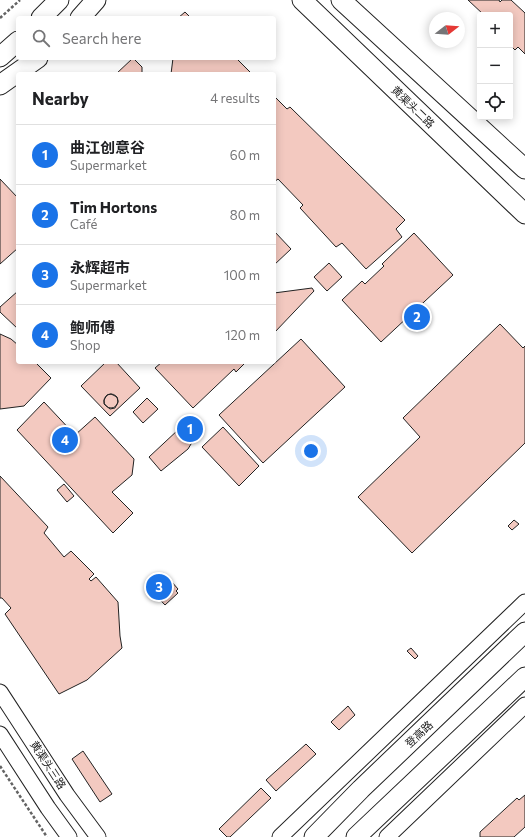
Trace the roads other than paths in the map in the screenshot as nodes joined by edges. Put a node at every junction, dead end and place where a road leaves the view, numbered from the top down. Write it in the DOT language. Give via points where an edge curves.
graph roads {
  1 [pos="59,0"];
  2 [pos="96,0"];
  3 [pos="302,0"];
  4 [pos="341,0"];
  5 [pos="43,16"];
  6 [pos="82,16"];
  7 [pos="16,43"];
  8 [pos="0,57"];
  9 [pos="35,60"];
  10 [pos="19,72"];
  11 [pos="16,74"];
  12 [pos="0,86"];
  13 [pos="525,169"];
  14 [pos="525,214"];
  15 [pos="525,602"];
  16 [pos="525,632"];
  17 [pos="525,677"];
  18 [pos="0,692"];
  19 [pos="525,705"];
  20 [pos="0,734"];
  21 [pos="69,837"];
  22 [pos="98,837"];
  23 [pos="280,837"];
  24 [pos="314,837"];
  25 [pos="356,837"];
  26 [pos="388,837"];
  1 -- 5 [label="main road"];
  2 -- 6 [label="main road"];
  3 -- 14 [label="main road, 黄渠头二路"];
  4 -- 13 [label="main road"];
  7 -- 8 [label="main road"];
  9 -- 10 [label="main road"];
  11 -- 12 [label="main road"];
  15 -- 23 [label="street"];
  16 -- 24 [label="main road, 登高路" via="360,789"];
  17 -- 25 [label="main road"];
  18 -- 22 [label="street, 黄渠头三路"];
  19 -- 26 [label="street"];
  20 -- 21 [label="street"];
}
